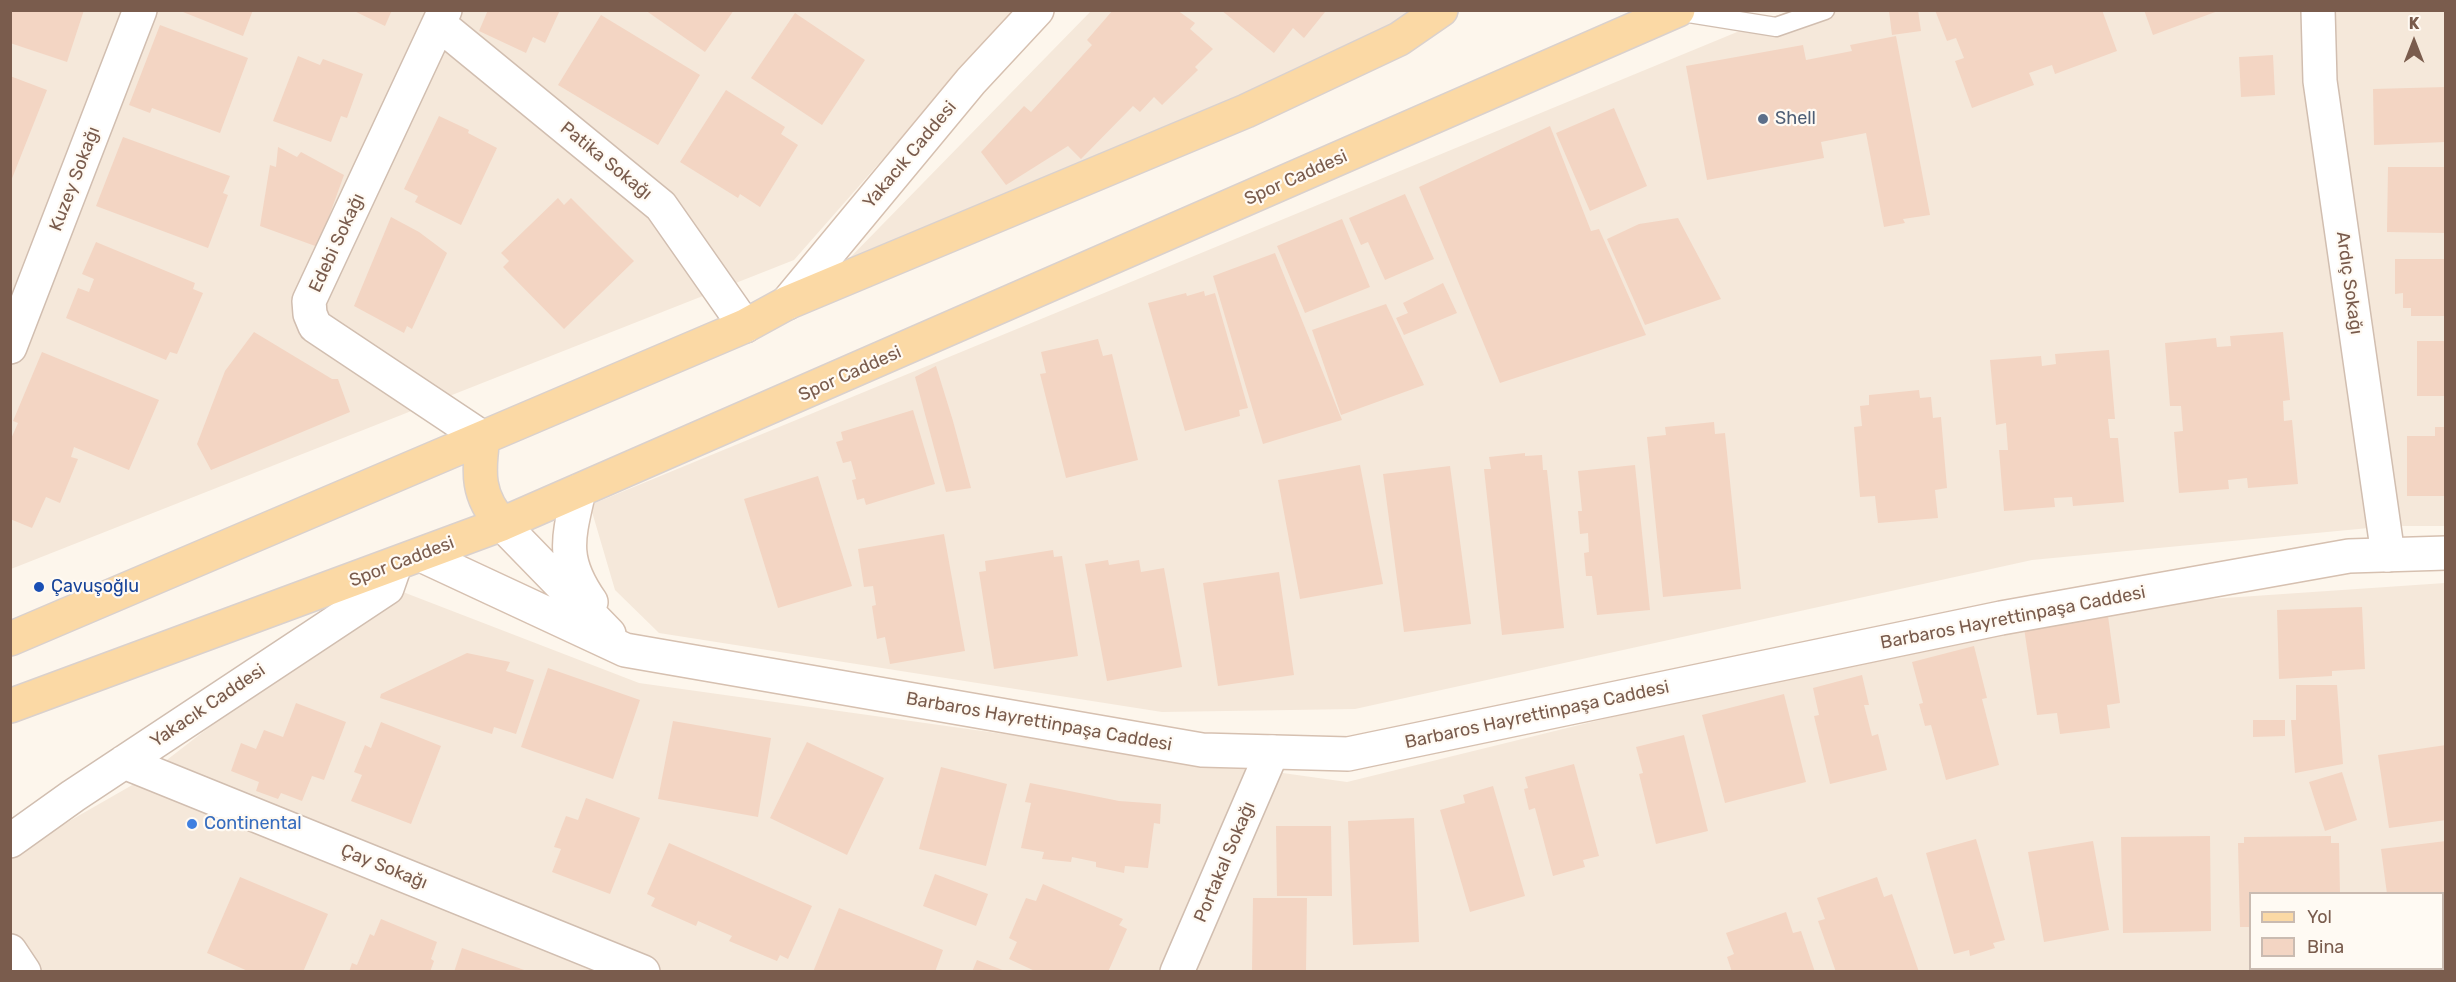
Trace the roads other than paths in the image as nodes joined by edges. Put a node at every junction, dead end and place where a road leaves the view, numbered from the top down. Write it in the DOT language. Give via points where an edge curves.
graph roads {
  1 [pos="140,10"];
  2 [pos="1037,10"];
  3 [pos="1441,10"];
  4 [pos="1825,10"];
  5 [pos="2318,10"];
  6 [pos="1677,11"];
  7 [pos="442,17"];
  8 [pos="787,303"];
  9 [pos="745,326"];
  10 [pos="10,347"];
  11 [pos="483,438"];
  12 [pos="579,491"];
  13 [pos="502,524"];
  14 [pos="2445,553"];
  15 [pos="2388,555"];
  16 [pos="408,560"];
  17 [pos="10,639"];
  18 [pos="625,650"];
  19 [pos="10,706"];
  20 [pos="1272,752"];
  21 [pos="124,762"];
  22 [pos="10,841"];
  23 [pos="10,951"];
  24 [pos="24,972"];
  25 [pos="644,972"];
  26 [pos="1177,972"];
  1 -- 10 [label="street, Kuzey Sokağı"];
  2 -- 8 [label="street, Yakacık Caddesi" via="971,81"];
  3 -- 8 [label="main road" via="1399,39 1246,111"];
  4 -- 6 [label="lane" via="1776,27"];
  5 -- 15 [label="street, Ardıç Sokağı" via="2320,81"];
  6 -- 12 [label="main road, Spor Caddesi"];
  7 -- 9 [label="street, Patika Sokağı" via="661,206"];
  7 -- 11 [label="street, Edebi Sokağı" via="309,301 310,314 315,326"];
  8 -- 9 [label="main road"];
  9 -- 11 [label="main road"];
  11 -- 13 [label="main road" via="481,492"];
  11 -- 17 [label="main road"];
  12 -- 13 [label="main road, Spor Caddesi"];
  12 -- 18 [label="street" via="568,540 576,579"];
  13 -- 16 [label="main road, Spor Caddesi"];
  13 -- 18 [label="street"];
  14 -- 15 [label="street, Barbaros Hayrettinpaşa Caddesi"];
  15 -- 20 [label="street, Barbaros Hayrettinpaşa Caddesi" via="2349,556 2001,618 1348,754"];
  16 -- 18 [label="street, Barbaros Hayrettinpaşa Caddesi"];
  16 -- 19 [label="main road, Spor Caddesi"];
  16 -- 21 [label="street, Yakacık Caddesi" via="387,588"];
  18 -- 20 [label="street, Barbaros Hayrettinpaşa Caddesi" via="1202,750"];
  20 -- 26 [label="street, Portakal Sokağı"];
  21 -- 22 [label="street, Yakacık Caddesi"];
  21 -- 25 [label="street, Çay Sokağı"];
  23 -- 24 [label="street"];
}
